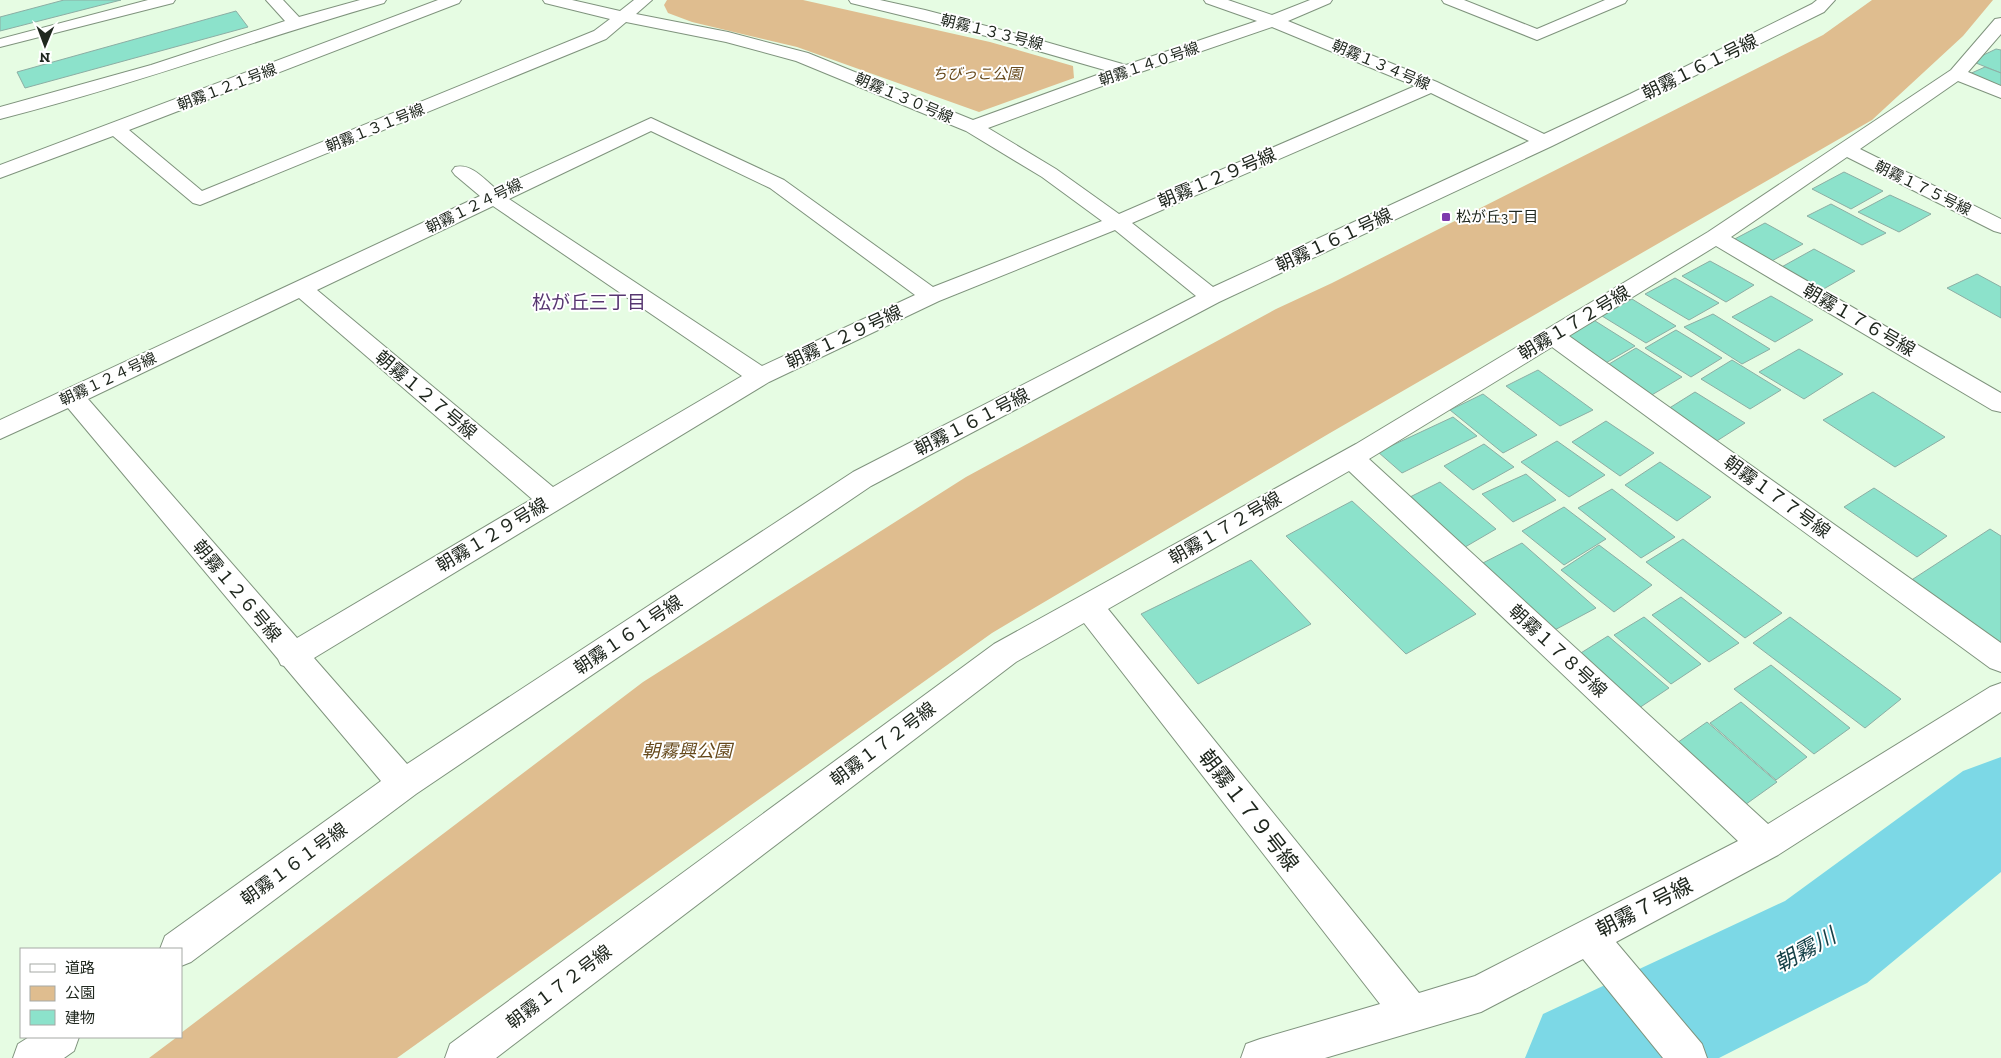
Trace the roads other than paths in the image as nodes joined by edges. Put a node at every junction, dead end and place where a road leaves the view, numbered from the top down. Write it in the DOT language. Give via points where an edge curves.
graph roads {
  1 [pos="167,0"];
  2 [pos="274,0"];
  3 [pos="378,0"];
  4 [pos="454,0"];
  5 [pos="551,0"];
  6 [pos="644,0"];
  7 [pos="857,0"];
  8 [pos="1212,0"];
  9 [pos="1324,0"];
  10 [pos="1450,0"];
  11 [pos="1620,0"];
  12 [pos="1827,0"];
  13 [pos="624,17"];
  14 [pos="1273,21"];
  15 [pos="296,23"];
  16 [pos="2001,23"];
  17 [pos="3,43"];
  18 [pos="1126,71"];
  19 [pos="1957,74"];
  20 [pos="1431,86"];
  21 [pos="2001,93"];
  22 [pos="0,113"];
  23 [pos="973,127"];
  24 [pos="116,128"];
  25 [pos="1544,142"];
  26 [pos="1846,149"];
  27 [pos="462,171"];
  28 [pos="0,172"];
  29 [pos="493,197"];
  30 [pos="1117,222"];
  31 [pos="2001,227"];
  32 [pos="1716,237"];
  33 [pos="302,290"];
  34 [pos="931,296"];
  35 [pos="1212,297"];
  36 [pos="1553,336"];
  37 [pos="760,376"];
  38 [pos="71,396"];
  39 [pos="2001,404"];
  40 [pos="0,430"];
  41 [pos="1350,457"];
  42 [pos="551,500"];
  43 [pos="1088,606"];
  44 [pos="292,656"];
  45 [pos="2001,659"];
  46 [pos="2001,696"];
  47 [pos="404,784"];
  48 [pos="1766,844"];
  49 [pos="1588,936"];
  50 [pos="179,948"];
  51 [pos="1411,1013"];
  52 [pos="59,1038"];
  53 [pos="32,1058"];
  54 [pos="464,1058"];
  55 [pos="1260,1058"];
  56 [pos="1688,1058"];
  1 -- 17 [label="street"];
  2 -- 15 [label="street"];
  3 -- 15 [label="street"];
  4 -- 24 [label="street, 朝霧１２１号線"];
  5 -- 13 [label="street, 朝霧１３０号線"];
  6 -- 13 [label="street, 朝霧１３１号線"];
  7 -- 18 [label="street, 朝霧１３３号線" via="1044,45"];
  8 -- 14 [label="street, 朝霧１３４号線"];
  9 -- 14 [label="street, 朝霧１４０号線"];
  10 -- 11 [label="street" via="1537,34"];
  12 -- 25 [label="street, 朝霧１６１号線" via="1809,13"];
  13 -- 23 [label="street, 朝霧１３０号線" via="728,36 802,57"];
  13 -- 24 [label="street, 朝霧１３１号線" via="600,36 396,128 200,199"];
  14 -- 18 [label="street, 朝霧１４０号線"];
  14 -- 20 [label="street, 朝霧１３４号線"];
  15 -- 22 [label="street" via="157,69"];
  16 -- 19 [label="street, 朝霧１７２号線"];
  18 -- 23 [label="street, 朝霧１４０号線"];
  19 -- 21 [label="street"];
  19 -- 26 [label="street, 朝霧１７２号線"];
  20 -- 25 [label="street, 朝霧１３４号線"];
  20 -- 30 [label="street, 朝霧１２９号線"];
  23 -- 30 [label="street, 朝霧１３０号線" via="1049,173"];
  24 -- 28 [label="street, 朝霧１２１号線"];
  25 -- 35 [label="street, 朝霧１６１号線"];
  26 -- 31 [label="street, 朝霧１７５号線"];
  26 -- 32 [label="street, 朝霧１７２号線"];
  27 -- 29 [label="street"];
  29 -- 33 [label="street, 朝霧１２４号線"];
  29 -- 34 [label="street, 朝霧１２４号線" via="651,124 777,184"];
  29 -- 37 [label="street"];
  30 -- 34 [label="street, 朝霧１２９号線"];
  30 -- 35 [label="street, 朝霧１３０号線"];
  32 -- 36 [label="street, 朝霧１７２号線"];
  32 -- 39 [label="street, 朝霧１７６号線"];
  33 -- 38 [label="street, 朝霧１２４号線"];
  33 -- 42 [label="street, 朝霧１２７号線"];
  34 -- 37 [label="street, 朝霧１２９号線"];
  35 -- 47 [label="street, 朝霧１６１号線" via="862,479"];
  36 -- 41 [label="street, 朝霧１７２号線"];
  36 -- 45 [label="street, 朝霧１７７号線"];
  37 -- 42 [label="street, 朝霧１２９号線"];
  38 -- 40 [label="street, 朝霧１２４号線"];
  38 -- 44 [label="street, 朝霧１２６号線"];
  41 -- 43 [label="street, 朝霧１７２号線"];
  41 -- 48 [label="street, 朝霧１７８号線"];
  42 -- 44 [label="street, 朝霧１２９号線"];
  43 -- 51 [label="street, 朝霧１７９号線"];
  43 -- 54 [label="street, 朝霧１７２号線" via="1005,653"];
  44 -- 47 [label="street, 朝霧１２６号線"];
  46 -- 48 [label="street, 朝霧７号線"];
  47 -- 50 [label="street, 朝霧１６１号線"];
  48 -- 49 [label="street, 朝霧７号線"];
  49 -- 51 [label="street, 朝霧７号線" via="1481,993"];
  49 -- 56 [label="street"];
  51 -- 55 [label="street, 朝霧７号線"];
  52 -- 53 [label="street"];
}
